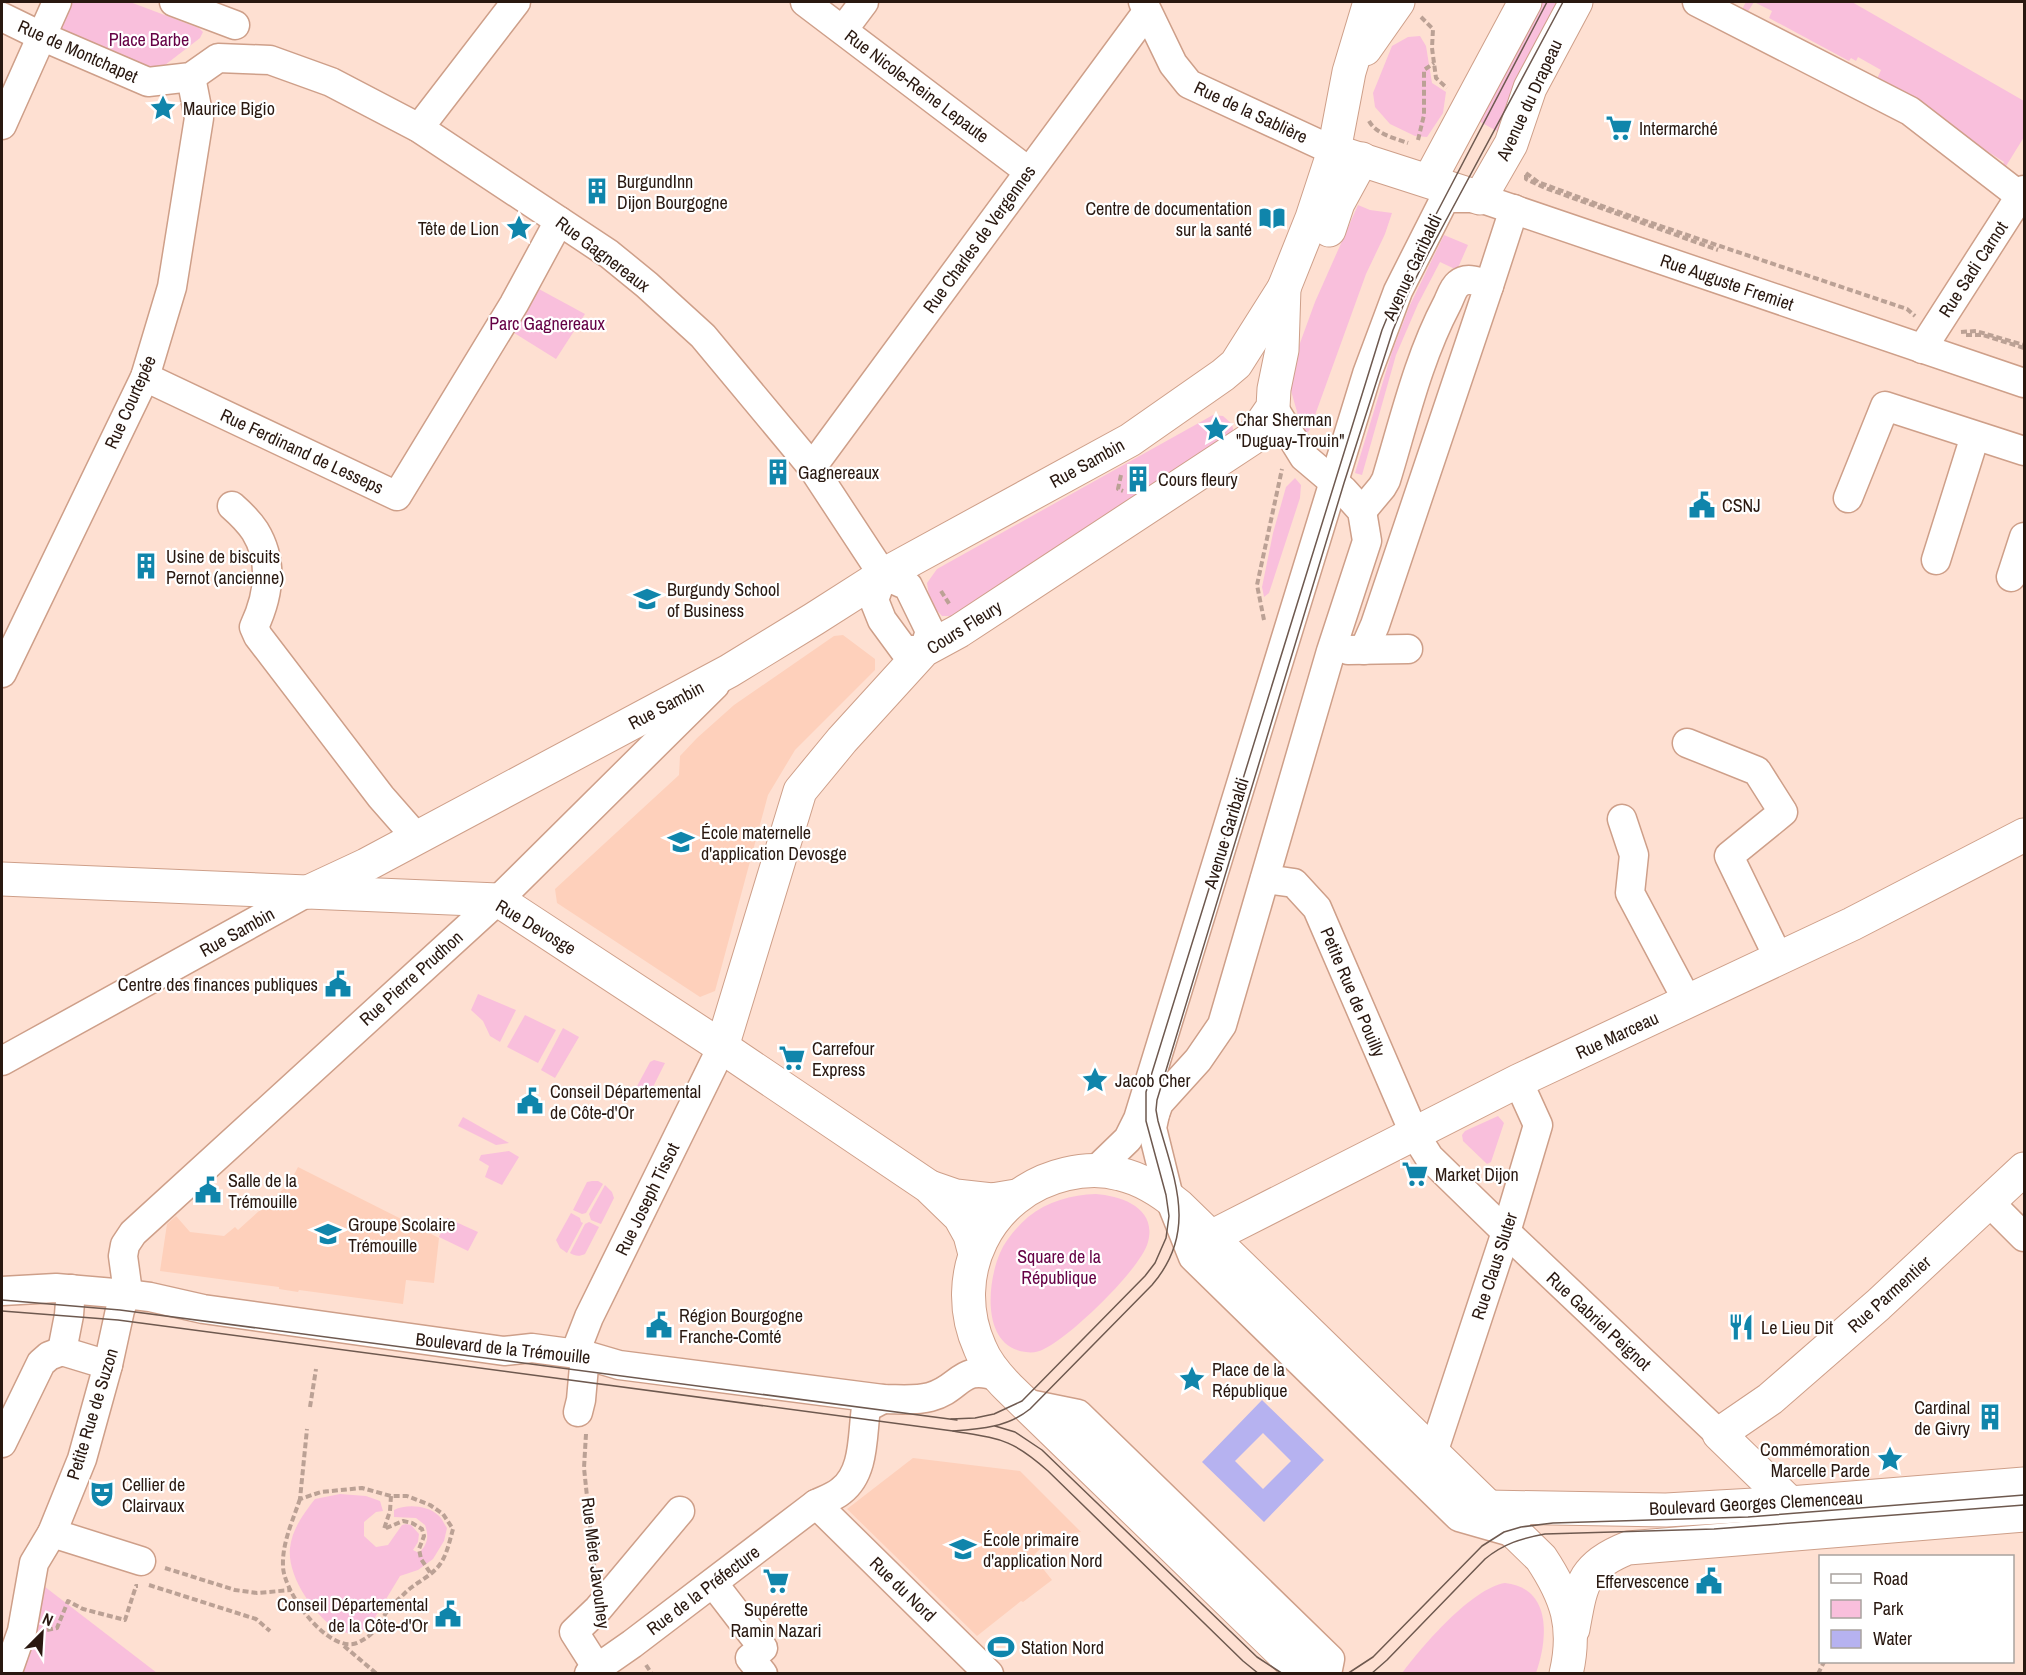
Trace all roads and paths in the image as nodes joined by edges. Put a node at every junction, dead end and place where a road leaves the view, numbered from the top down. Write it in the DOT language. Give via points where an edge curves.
graph roads {
  1 [pos="57,2"];
  2 [pos="174,2"];
  3 [pos="516,2"];
  4 [pos="805,2"];
  5 [pos="864,2"];
  6 [pos="1370,2"];
  7 [pos="1525,2"];
  8 [pos="1576,2"];
  9 [pos="1588,2"];
  10 [pos="1697,2"];
  11 [pos="1145,7"];
  12 [pos="1409,8"];
  13 [pos="236,13"];
  14 [pos="2,17"];
  15 [pos="843,30"];
  16 [pos="41,36"];
  17 [pos="230,58"];
  18 [pos="1434,63"];
  19 [pos="1543,63"];
  20 [pos="1349,72"];
  21 [pos="191,77"];
  22 [pos="1449,90"];
  23 [pos="1365,114"];
  24 [pos="2,125"];
  25 [pos="419,128"];
  26 [pos="1507,152"];
  27 [pos="1348,155"];
  28 [pos="1028,171"];
  29 [pos="1429,181"];
  30 [pos="2022,193"];
  31 [pos="1480,198"];
  32 [pos="1514,209"];
  33 [pos="559,221"];
  34 [pos="1489,286"];
  35 [pos="1283,303"];
  36 [pos="1928,340"];
  37 [pos="2025,345"];
  38 [pos="1236,364"];
  39 [pos="145,377"];
  40 [pos="2025,383"];
  41 [pos="1274,398"];
  42 [pos="1975,436"];
  43 [pos="2025,452"];
  44 [pos="1284,459"];
  45 [pos="812,467"];
  46 [pos="1121,477"];
  47 [pos="1339,486"];
  48 [pos="1118,489"];
  49 [pos="1848,498"];
  50 [pos="232,506"];
  51 [pos="1362,511"];
  52 [pos="2025,537"];
  53 [pos="1936,560"];
  54 [pos="883,575"];
  55 [pos="2011,577"];
  56 [pos="1266,630"];
  57 [pos="924,650"];
  58 [pos="1364,650"];
  59 [pos="1408,650"];
  60 [pos="1331,651"];
  61 [pos="729,671"];
  62 [pos="2,673"];
  63 [pos="1687,744"];
  64 [pos="1622,819"];
  65 [pos="2025,835"];
  66 [pos="417,838"];
  67 [pos="2,879"];
  68 [pos="1265,879"];
  69 [pos="308,892"];
  70 [pos="498,900"];
  71 [pos="1779,959"];
  72 [pos="1688,1002"];
  73 [pos="722,1047"];
  74 [pos="2,1061"];
  75 [pos="1518,1081"];
  76 [pos="1153,1119"];
  77 [pos="1414,1133"];
  78 [pos="2025,1169"];
  79 [pos="1096,1170"];
  80 [pos="927,1186"];
  81 [pos="1016,1196"];
  82 [pos="1169,1197"];
  83 [pos="1989,1202"];
  84 [pos="1506,1232"];
  85 [pos="1211,1237"];
  86 [pos="2025,1237"];
  87 [pos="975,1254"];
  88 [pos="71,1289"];
  89 [pos="2,1290"];
  90 [pos="126,1294"];
  91 [pos="62,1351"];
  92 [pos="580,1354"];
  93 [pos="108,1365"];
  94 [pos="316,1369"];
  95 [pos="998,1377"];
  96 [pos="1345,1387"];
  97 [pos="847,1395"];
  98 [pos="883,1399"];
  99 [pos="310,1407"];
  100 [pos="578,1412"];
  101 [pos="307,1429"];
  102 [pos="1719,1434"];
  103 [pos="2,1443"];
  104 [pos="1432,1453"];
  105 [pos="584,1468"];
  106 [pos="2025,1484"];
  107 [pos="391,1496"];
  108 [pos="300,1499"];
  109 [pos="1790,1503"];
  110 [pos="816,1504"];
  111 [pos="1487,1507"];
  112 [pos="680,1511"];
  113 [pos="2025,1515"];
  114 [pos="52,1533"];
  115 [pos="1515,1533"];
  116 [pos="1195,1548"];
  117 [pos="141,1561"];
  118 [pos="431,1574"];
  119 [pos="713,1583"];
  120 [pos="291,1590"];
  121 [pos="598,1609"];
  122 [pos="22,1631"];
  123 [pos="270,1631"];
  124 [pos="1571,1639"];
  125 [pos="343,1645"];
  126 [pos="644,1662"];
  127 [pos="599,1666"];
  128 [pos="7,1674"];
  129 [pos="377,1674"];
  130 [pos="652,1674"];
  131 [pos="763,1674"];
  132 [pos="989,1674"];
  133 [pos="1304,1674"];
  134 [pos="1327,1674"];
  135 [pos="1566,1674"];
  1 -- 16 [label="street"];
  2 -- 13 [label="street"];
  3 -- 25 [label="street"];
  4 -- 15 [label="street, Rue Nicole-Reine Lepaute"];
  5 -- 15 [label="street"];
  6 -- 20 [label="main road, Rue Sambin"];
  7 -- 29 [label="main road"];
  8 -- 19 [label="main road, Avenue du Drapeau"];
  9 -- 19 [label="street" via="1567,42"];
  10 -- 30 [label="street" via="1910,111"];
  11 -- 27 [label="street, Rue de la Sablière" via="1173,64 1189,84"];
  11 -- 28 [label="street, Rue Charles de Vergennes"];
  12 -- 18 [label="path" via="1433,29"];
  12 -- 20 [label="main road"];
  13 -- 17 [label="street"];
  14 -- 16 [label="street, Rue de Montchapet"];
  15 -- 28 [label="street, Rue Nicole-Reine Lepaute"];
  16 -- 21 [label="street, Rue de Montchapet" via="148,82"];
  16 -- 24 [label="street"];
  17 -- 21 [label="street" via="218,58"];
  17 -- 25 [label="street, Rue Gagnereaux" via="270,60 331,81"];
  18 -- 22 [label="path" via="1436,78"];
  18 -- 23 [label="path" via="1424,70 1424,115 1417,145 1384,135 1370,124"];
  19 -- 26 [label="main road, Avenue du Drapeau"];
  20 -- 27 [label="main road, Rue Sambin"];
  21 -- 39 [label="street, Rue Courtepée" via="199,118 172,287"];
  25 -- 33 [label="street, Rue Gagnereaux"];
  26 -- 31 [label="main road, Avenue du Drapeau"];
  26 -- 36 [label="path" via="1519,158 1525,173 1538,182 1907,309"];
  27 -- 29 [label="main road, Rue Auguste Fremiet"];
  27 -- 35 [label="main road, Rue Sambin" via="1338,203 1307,292"];
  28 -- 45 [label="street, Rue Charles de Vergennes"];
  29 -- 31 [label="main road, Rue Auguste Fremiet"];
  30 -- 36 [label="street, Rue Sadi Carnot"];
  31 -- 32 [label="street, Rue Auguste Fremiet"];
  31 -- 47 [label="street, Avenue Garibaldi" via="1453,209 1408,294"];
  32 -- 34 [label="street"];
  32 -- 36 [label="street, Rue Auguste Fremiet"];
  33 -- 39 [label="street, Rue Ferdinand de Lesseps" via="514,304 398,496"];
  33 -- 45 [label="street, Rue Gagnereaux" via="609,254 703,336"];
  34 -- 51 [label="street" via="1470,280 1456,287 1427,349 1386,480"];
  34 -- 58 [label="street"];
  35 -- 38 [label="main road, Rue Sambin"];
  35 -- 41 [label="main road, Cours Fleury" via="1282,350"];
  36 -- 37 [label="path" via="1976,331"];
  36 -- 40 [label="street, Rue Auguste Fremiet"];
  38 -- 41 [label="main road" via="1246,367"];
  38 -- 54 [label="main road, Rue Sambin" via="1130,440"];
  39 -- 62 [label="street, Rue Courtepée"];
  41 -- 47 [label="street" via="1304,457"];
  41 -- 57 [label="main road, Cours Fleury" via="1251,439 959,631"];
  42 -- 43 [label="street"];
  42 -- 49 [label="street" via="1885,406"];
  42 -- 53 [label="street"];
  44 -- 56 [label="path" via="1257,585"];
  45 -- 54 [label="street, Rue Gagnereaux"];
  46 -- 48 [label="path"];
  47 -- 51 [label="street"];
  47 -- 76 [label="street, Avenue Garibaldi"];
  47 -- 79 [label="street, Avenue Garibaldi" via="1138,1119 1128,1139"];
  50 -- 66 [label="street" via="254,530 265,556 264,606 254,627 258,636"];
  51 -- 60 [label="street" via="1367,541"];
  52 -- 55 [label="street"];
  54 -- 57 [label="street, Rue Gagnereaux" via="908,586 930,631"];
  54 -- 57 [label="street" via="874,600 882,620 904,650"];
  54 -- 61 [label="main road, Rue Sambin"];
  57 -- 73 [label="main road, Cours Fleury" via="800,791"];
  58 -- 59 [label="street"];
  58 -- 60 [label="street"];
  60 -- 68 [label="street"];
  61 -- 66 [label="main road, Rue Sambin"];
  61 -- 70 [label="street, Rue Pierre Prudhon"];
  63 -- 71 [label="street" via="1757,771 1783,812 1729,856"];
  64 -- 72 [label="street" via="1634,855 1630,893"];
  65 -- 71 [label="main road, Rue Marceau"];
  66 -- 69 [label="main road, Rue Sambin"];
  67 -- 69 [label="main road, Rue Devosge"];
  68 -- 76 [label="street" via="1222,1025 1198,1060 1159,1103"];
  68 -- 77 [label="street, Petite Rue de Pouilly" via="1294,883 1317,908"];
  69 -- 70 [label="main road, Rue Devosge"];
  69 -- 74 [label="street, Rue Sambin"];
  70 -- 73 [label="main road, Rue Devosge"];
  70 -- 90 [label="street, Rue Pierre Prudhon" via="133,1233 123,1256"];
  71 -- 72 [label="main road, Rue Marceau"];
  72 -- 75 [label="main road, Rue Marceau"];
  73 -- 80 [label="main road, Rue Devosge"];
  73 -- 92 [label="street, Rue Joseph Tissot" via="589,1317"];
  75 -- 77 [label="main road, Rue Marceau"];
  75 -- 84 [label="street, Rue Claus Sluter" via="1538,1125"];
  76 -- 82 [label="street, Avenue Garibaldi"];
  77 -- 84 [label="street, Rue Gabriel Peignot" via="1429,1157"];
  77 -- 85 [label="main road, Rue Marceau"];
  78 -- 83 [label="main road, Rue Parmentier"];
  79 -- 81 [label="main road" via="1053,1177"];
  79 -- 82 [label="main road" via="1139,1180"];
  80 -- 81 [label="main road" via="956,1196 992,1200"];
  80 -- 87 [label="main road" via="960,1217"];
  81 -- 87 [label="main road" via="996,1216"];
  82 -- 85 [label="main road"];
  82 -- 96 [label="street, Avenue Garibaldi" via="1193,1257"];
  83 -- 86 [label="street"];
  83 -- 102 [label="main road, Rue Parmentier" via="1779,1391"];
  84 -- 102 [label="street, Rue Gabriel Peignot"];
  84 -- 104 [label="street, Rue Claus Sluter"];
  85 -- 96 [label="main road"];
  87 -- 95 [label="main road" via="969,1280 971,1325 981,1351"];
  88 -- 89 [label="street, Boulevard de la Trémouille"];
  88 -- 90 [label="street, Boulevard de la Trémouille"];
  88 -- 91 [label="street"];
  90 -- 92 [label="street, Boulevard de la Trémouille" via="203,1309 504,1351 532,1348"];
  90 -- 93 [label="street, Petite Rue de Suzon"];
  91 -- 93 [label="street"];
  91 -- 103 [label="street" via="40,1363"];
  92 -- 97 [label="street, Boulevard de la Trémouille" via="619,1365"];
  92 -- 100 [label="street, Rue Joseph Tissot" via="583,1382"];
  93 -- 114 [label="street, Petite Rue de Suzon" via="82,1459"];
  94 -- 99 [label="path"];
  95 -- 98 [label="street, Boulevard de la Trémouille" via="973,1372 932,1397"];
  95 -- 116 [label="main road"];
  96 -- 104 [label="main road"];
  96 -- 115 [label="street, Avenue Garibaldi" via="1459,1517"];
  97 -- 98 [label="street, Boulevard de la Trémouille"];
  97 -- 110 [label="street, Rue de la Préfecture" via="859,1407 855,1437 842,1473"];
  98 -- 110 [label="street, Rue de la Préfecture" via="866,1408 853,1480"];
  101 -- 108 [label="path"];
  102 -- 109 [label="main road, Rue Gabriel Peignot"];
  104 -- 111 [label="main road"];
  105 -- 121 [label="path, Rue Mère Javouhey"];
  106 -- 109 [label="main road, Boulevard Georges Clemenceau"];
  107 -- 108 [label="path" via="362,1488 321,1492"];
  107 -- 118 [label="path" via="384,1529 403,1521 422,1529 424,1536 419,1549"];
  107 -- 118 [label="path" via="406,1496 430,1505 443,1514 453,1529 446,1554"];
  108 -- 120 [label="path" via="282,1568"];
  109 -- 111 [label="main road, Boulevard Georges Clemenceau" via="1666,1510"];
  110 -- 119 [label="street, Rue de la Préfecture"];
  110 -- 132 [label="street, Rue du Nord"];
  111 -- 115 [label="main road"];
  112 -- 121 [label="street"];
  113 -- 124 [label="main road, Boulevard Georges Clemenceau" via="1628,1548 1612,1554 1587,1578 1581,1588"];
  114 -- 117 [label="street"];
  114 -- 122 [label="street, Petite Rue de Suzon" via="34,1563"];
  115 -- 124 [label="main road" via="1556,1581 1567,1607"];
  116 -- 133 [label="main road"];
  116 -- 134 [label="street" via="1330,1659"];
  117 -- 120 [label="path" via="235,1590"];
  118 -- 125 [label="path" via="387,1611 375,1632 357,1644"];
  119 -- 127 [label="street, Rue de la Préfecture"];
  119 -- 131 [label="street" via="763,1648 750,1658"];
  120 -- 125 [label="path" via="307,1616"];
  121 -- 127 [label="street, Rue Mère Javouhey"];
  122 -- 123 [label="path" via="57,1628 68,1601 125,1620 136,1586 149,1584 256,1619"];
  122 -- 128 [label="street, Petite Rue de Suzon"];
  124 -- 135 [label="main road"];
  125 -- 129 [label="path"];
  126 -- 130 [label="path"];
}
